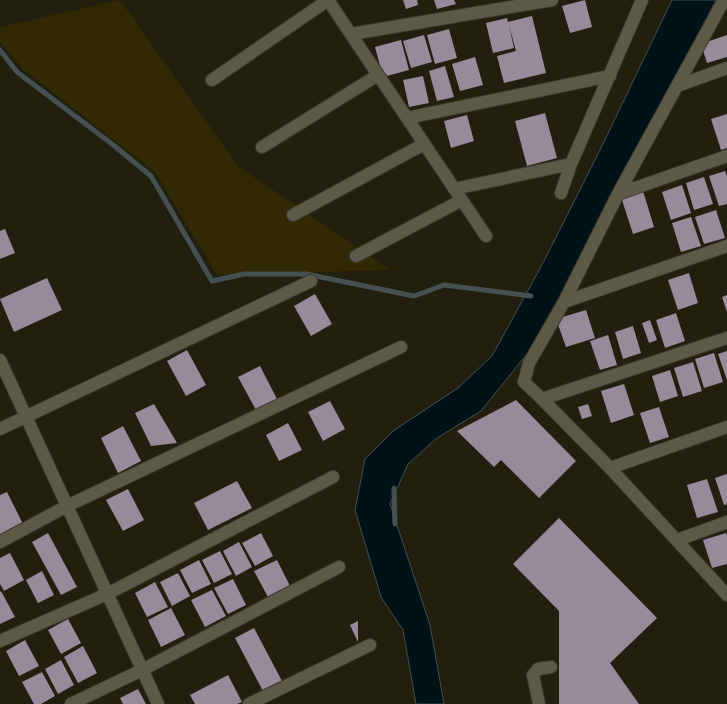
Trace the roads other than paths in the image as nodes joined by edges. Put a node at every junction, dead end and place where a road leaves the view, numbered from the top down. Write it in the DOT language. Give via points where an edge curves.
graph roads {
  1 [pos="328,0"];
  2 [pos="552,0"];
  3 [pos="642,0"];
  4 [pos="724,0"];
  5 [pos="351,34"];
  6 [pos="727,68"];
  7 [pos="378,75"];
  8 [pos="610,76"];
  9 [pos="212,80"];
  10 [pos="677,86"];
  11 [pos="407,118"];
  12 [pos="424,144"];
  13 [pos="262,147"];
  14 [pos="727,156"];
  15 [pos="571,164"];
  16 [pos="454,189"];
  17 [pos="561,193"];
  18 [pos="618,194"];
  19 [pos="462,200"];
  20 [pos="293,214"];
  21 [pos="486,236"];
  22 [pos="727,246"];
  23 [pos="356,256"];
  24 [pos="311,281"];
  25 [pos="564,302"];
  26 [pos="727,338"];
  27 [pos="401,346"];
  28 [pos="0,360"];
  29 [pos="542,398"];
  30 [pos="25,416"];
  31 [pos="727,427"];
  32 [pos="0,429"];
  33 [pos="610,468"];
  34 [pos="333,477"];
  35 [pos="67,506"];
  36 [pos="727,522"];
  37 [pos="677,540"];
  38 [pos="0,542"];
  39 [pos="340,568"];
  40 [pos="107,594"];
  41 [pos="727,595"];
  42 [pos="0,640"];
  43 [pos="370,645"];
  44 [pos="551,667"];
  45 [pos="142,670"];
  46 [pos="71,704"];
  47 [pos="158,704"];
  48 [pos="250,704"];
  49 [pos="539,704"];
  1 -- 5 [label="street"];
  1 -- 9 [label="street"];
  2 -- 5 [label="street"];
  3 -- 8 [label="street"];
  4 -- 10 [label="street"];
  5 -- 7 [label="street"];
  6 -- 10 [label="street"];
  7 -- 11 [label="street"];
  7 -- 13 [label="street"];
  8 -- 11 [label="street"];
  8 -- 15 [label="street"];
  10 -- 18 [label="street"];
  11 -- 12 [label="street"];
  12 -- 16 [label="street"];
  12 -- 20 [label="street"];
  14 -- 18 [label="street"];
  15 -- 16 [label="street"];
  15 -- 17 [label="street"];
  16 -- 19 [label="street"];
  18 -- 25 [label="street"];
  19 -- 21 [label="street"];
  19 -- 23 [label="street"];
  22 -- 25 [label="street"];
  24 -- 30 [label="street"];
  25 -- 29 [label="street" via="529,363 524,382"];
  26 -- 29 [label="street"];
  27 -- 35 [label="street"];
  28 -- 30 [label="street"];
  29 -- 33 [label="street"];
  30 -- 32 [label="street"];
  30 -- 35 [label="street"];
  31 -- 33 [label="street"];
  33 -- 37 [label="street"];
  34 -- 40 [label="street"];
  35 -- 38 [label="street"];
  35 -- 40 [label="street"];
  36 -- 37 [label="street"];
  37 -- 41 [label="street"];
  39 -- 45 [label="street"];
  40 -- 42 [label="street"];
  40 -- 45 [label="street"];
  43 -- 48 [label="street"];
  44 -- 49 [label="street" via="538,670 533,675"];
  45 -- 46 [label="street"];
  45 -- 47 [label="street"];
}
